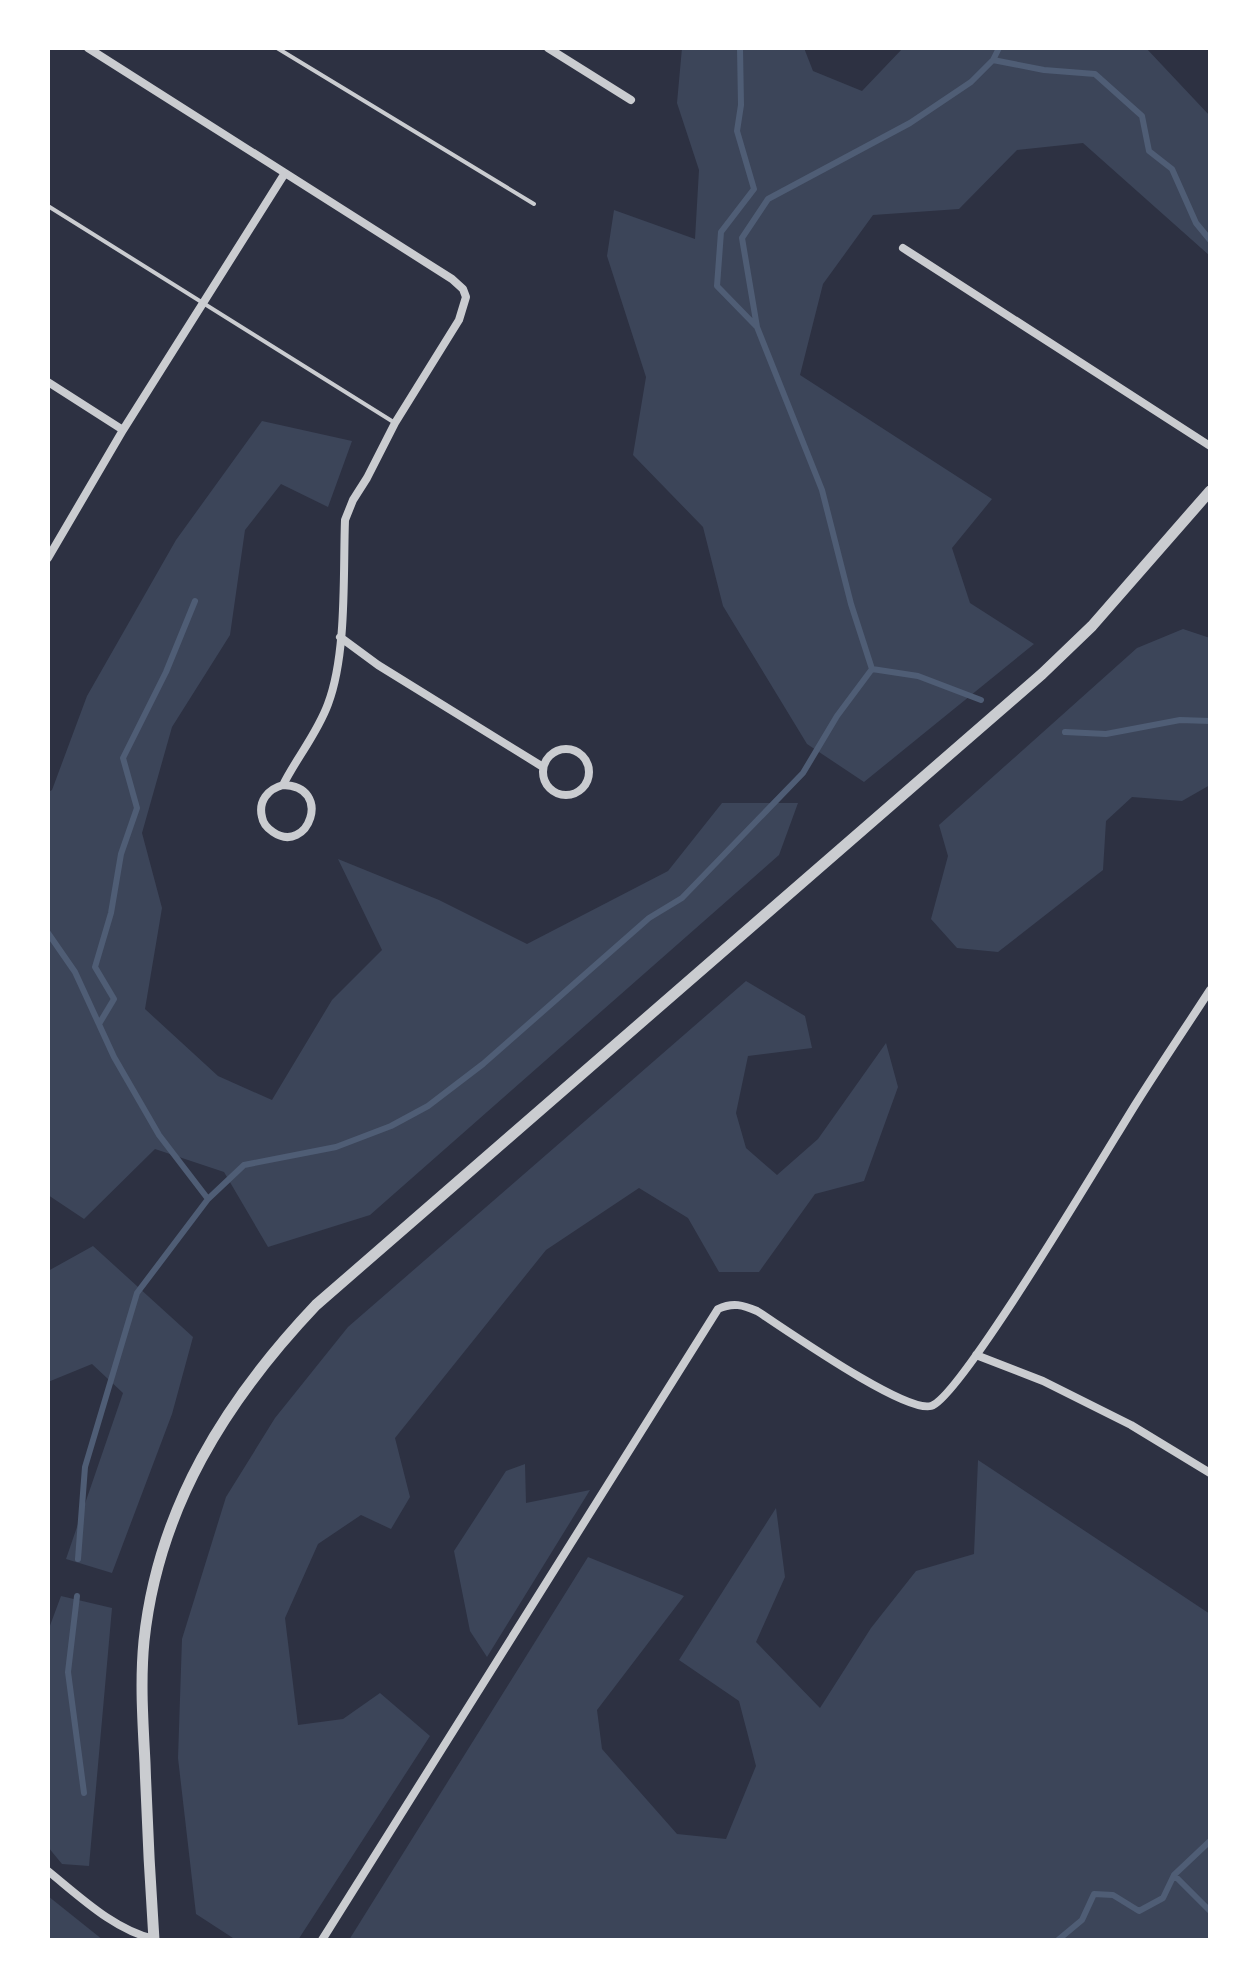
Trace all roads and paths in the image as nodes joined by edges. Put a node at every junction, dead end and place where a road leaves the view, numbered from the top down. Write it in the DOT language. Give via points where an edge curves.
graph roads {
  1 [pos="88,48"];
  2 [pos="277,48"];
  3 [pos="548,48"];
  4 [pos="631,100"];
  5 [pos="285,173"];
  6 [pos="534,204"];
  7 [pos="48,206"];
  8 [pos="903,248"];
  9 [pos="202,303"];
  10 [pos="48,382"];
  11 [pos="395,423"];
  12 [pos="123,430"];
  13 [pos="1210,446"];
  14 [pos="1210,491"];
  15 [pos="48,558"];
  16 [pos="340,637"];
  17 [pos="543,767"];
  18 [pos="283,785"];
  19 [pos="1210,990"];
  20 [pos="976,1355"];
  21 [pos="1210,1473"];
  22 [pos="48,1871"];
  23 [pos="154,1939"];
  24 [pos="322,1940"];
  1 -- 5 [label="street"];
  2 -- 6 [label="lane"];
  3 -- 4 [label="street"];
  5 -- 9 [label="street"];
  5 -- 11 [label="street" via="463,289 465,305 449,339"];
  7 -- 9 [label="lane"];
  8 -- 13 [label="street"];
  9 -- 11 [label="lane"];
  9 -- 12 [label="street"];
  10 -- 12 [label="street"];
  11 -- 16 [label="street" via="345,520"];
  12 -- 15 [label="street"];
  14 -- 23 [label="street" via="1102,615 1042,674 316,1305 232,1404 171,1527 144,1641"];
  16 -- 17 [label="street"];
  16 -- 18 [label="street" via="328,706"];
  17 -- 17 [label="street" via="546,785 556,794 577,793 589,778 588,763 573,750 553,752"];
  18 -- 18 [label="street" via="269,791 261,814 269,829 288,837 308,826 312,806 302,790"];
  19 -- 20 [label="street"];
  20 -- 21 [label="street" via="1131,1425"];
  20 -- 24 [label="street" via="941,1401 913,1405 757,1311 742,1305 718,1309"];
  22 -- 23 [label="street" via="92,1907"];
}
